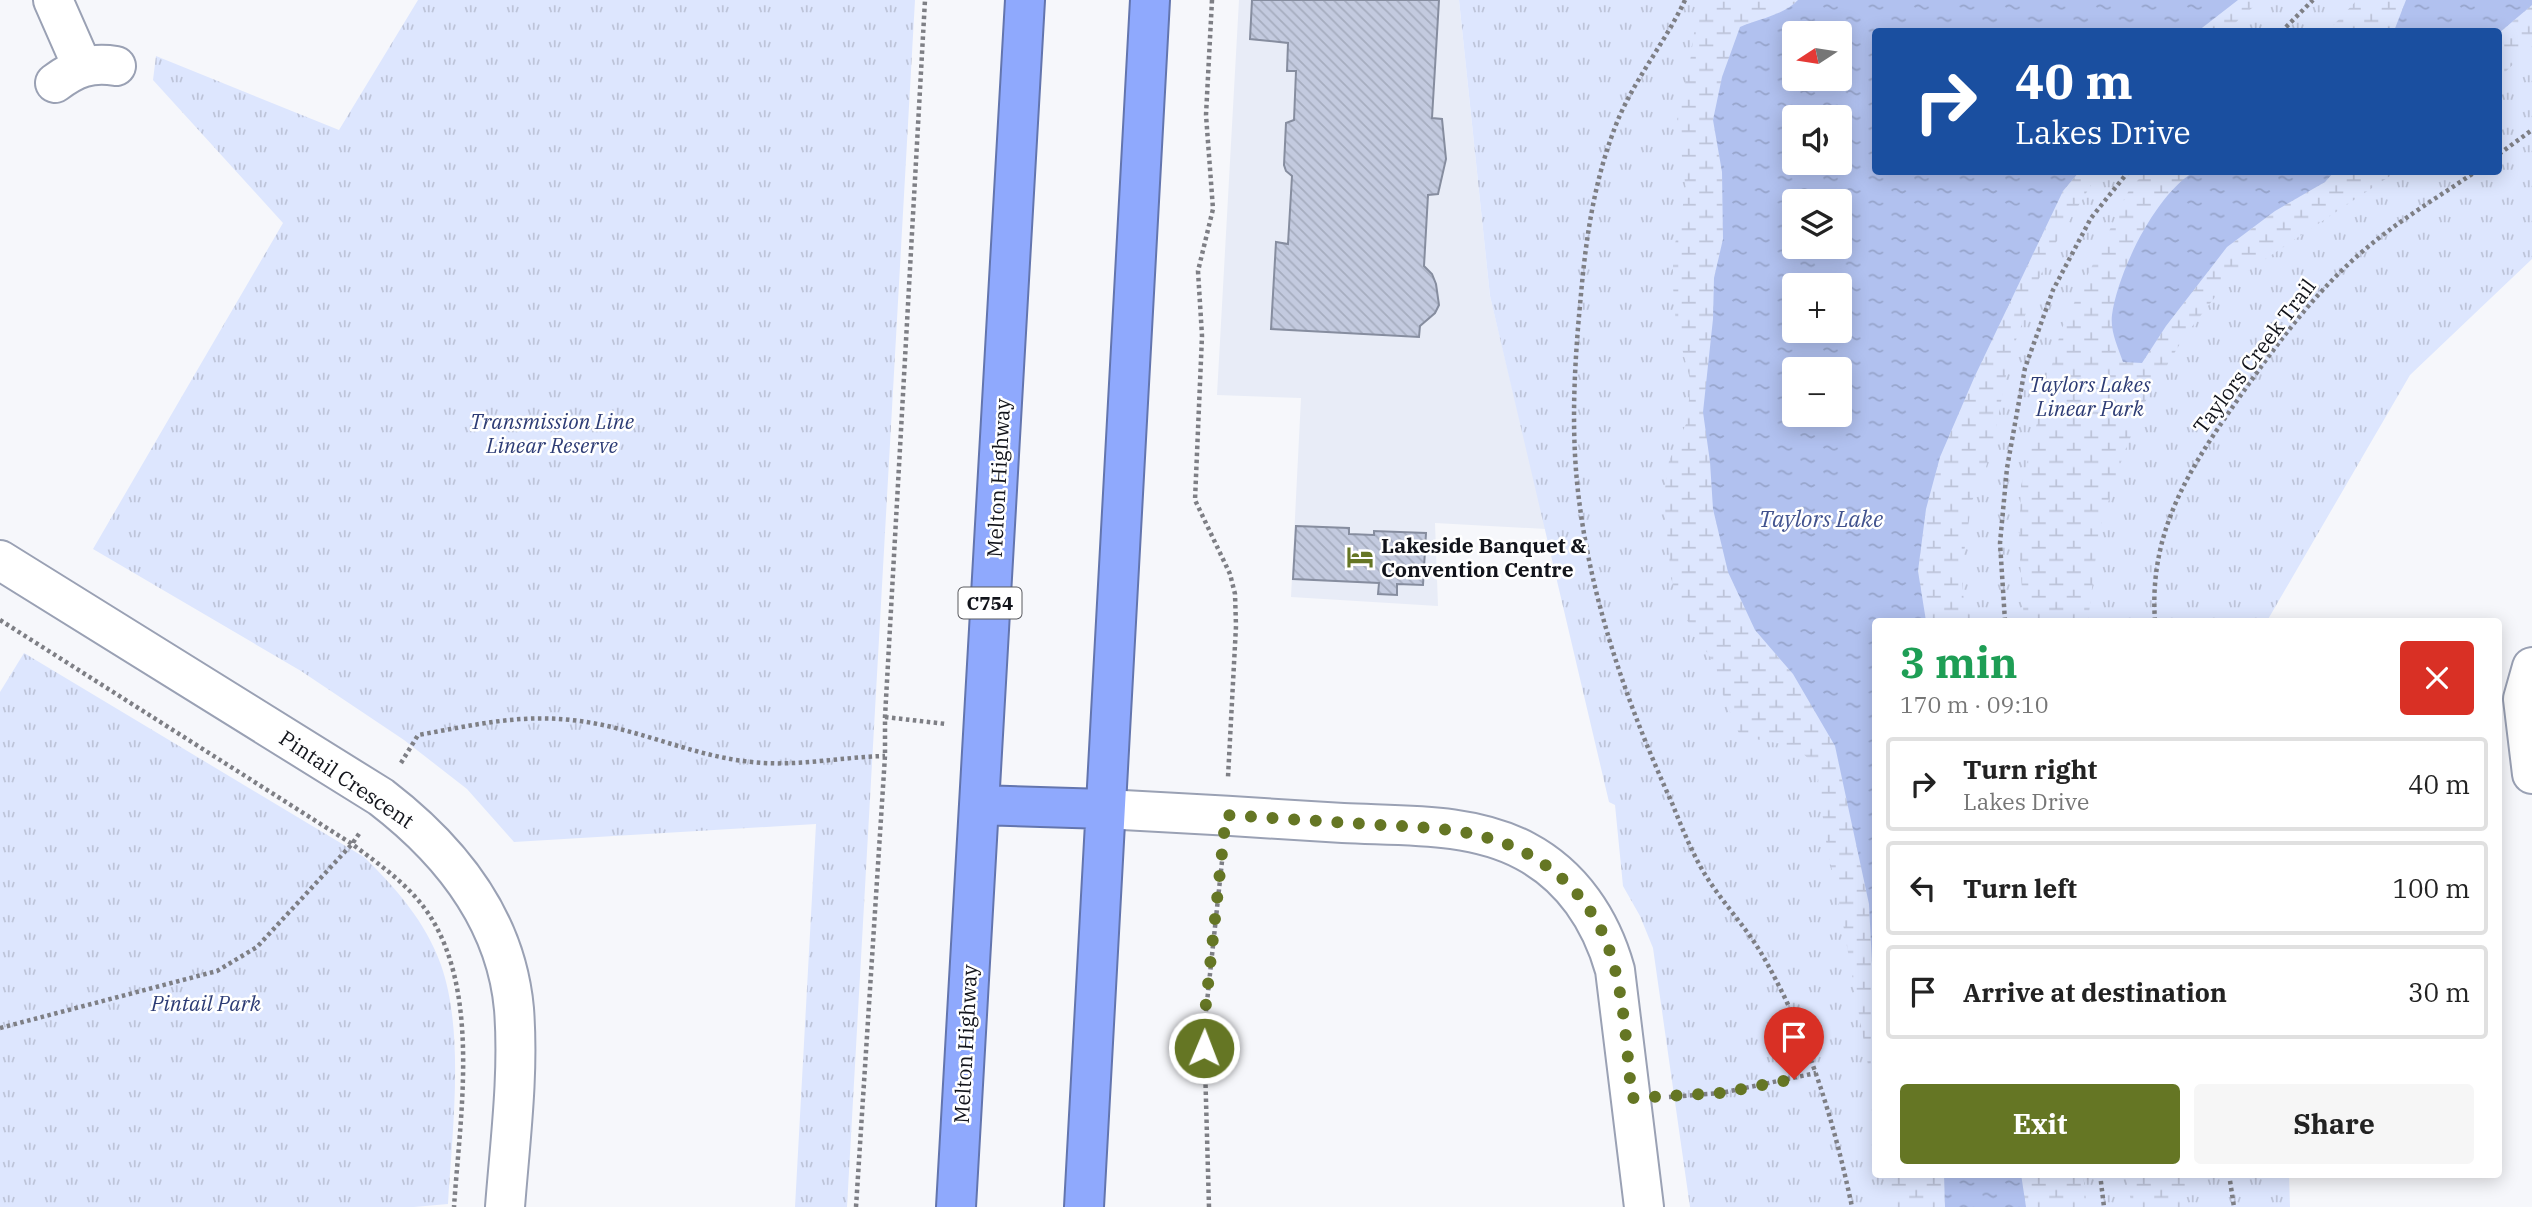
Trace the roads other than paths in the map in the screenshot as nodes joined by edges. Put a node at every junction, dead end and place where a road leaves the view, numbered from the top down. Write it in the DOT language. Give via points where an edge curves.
graph roads {
  1 [pos="53,0"];
  2 [pos="1025,0"];
  3 [pos="1150,0"];
  4 [pos="84,72"];
  5 [pos="0,559"];
  6 [pos="2532,667"];
  7 [pos="2532,774"];
  8 [pos="979,805"];
  9 [pos="1105,809"];
  10 [pos="505,1207"];
  11 [pos="956,1207"];
  12 [pos="1084,1207"];
  13 [pos="1644,1207"];
  1 -- 4 [label="street"];
  2 -- 8 [label="highway, Melton Highway / C754"];
  3 -- 9 [label="highway"];
  5 -- 10 [label="street, Pintail Crescent" via="382,797 432,840 465,879 496,935 514,1008"];
  6 -- 7 [label="street" via="2524,699"];
  8 -- 9 [label="highway"];
  8 -- 11 [label="highway, Melton Highway / C754"];
  9 -- 12 [label="highway"];
  9 -- 13 [label="street" via="1411,826 1475,834 1526,851 1553,869 1578,894 1608,943 1621,1005"];
}
